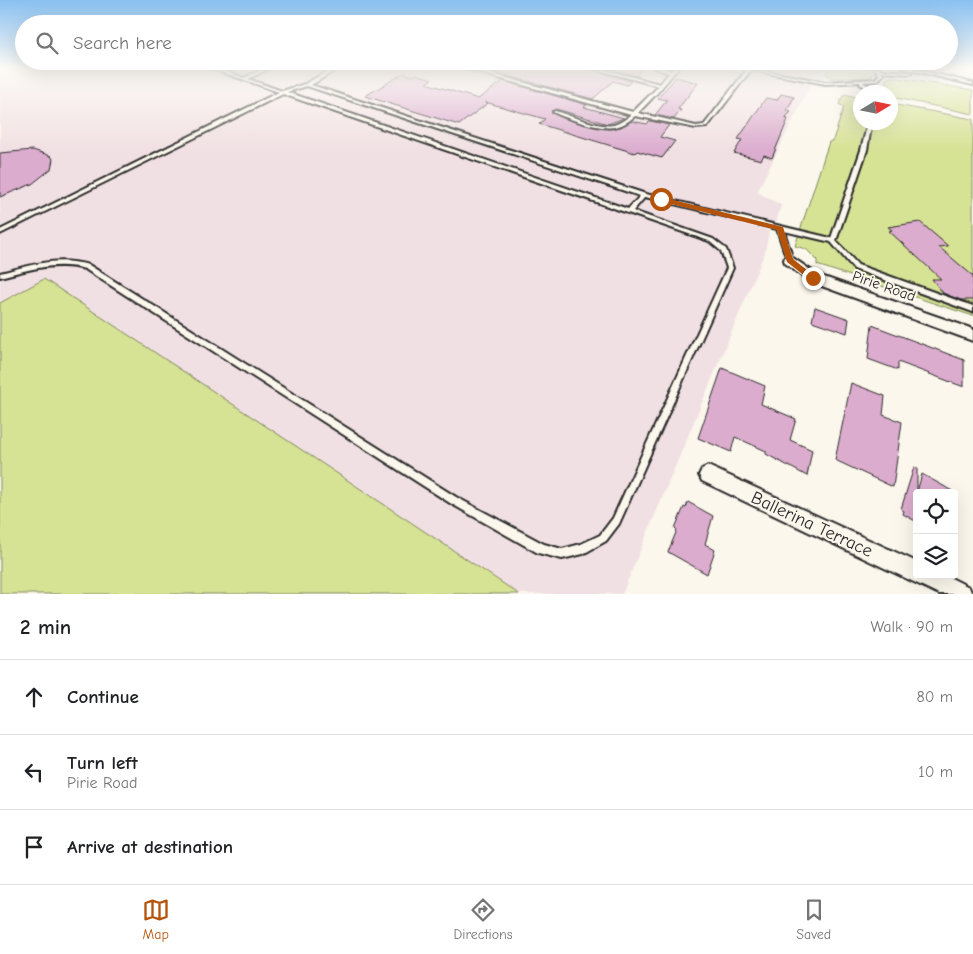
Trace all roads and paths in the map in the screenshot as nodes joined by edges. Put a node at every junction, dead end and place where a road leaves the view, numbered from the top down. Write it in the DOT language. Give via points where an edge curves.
graph roads {
  1 [pos="275,96"];
  2 [pos="294,96"];
  3 [pos="340,96"];
  4 [pos="567,96"];
  5 [pos="650,96"];
  6 [pos="729,96"];
  7 [pos="555,112"];
  8 [pos="634,114"];
  9 [pos="868,130"];
  10 [pos="644,195"];
  11 [pos="630,211"];
  12 [pos="780,228"];
  13 [pos="0,232"];
  14 [pos="833,241"];
  15 [pos="790,260"];
  16 [pos="0,275"];
  17 [pos="973,309"];
  18 [pos="973,334"];
  19 [pos="708,475"];
  20 [pos="913,571"];
  21 [pos="930,579"];
  22 [pos="962,594"];
  1 -- 13 [label="lane"];
  2 -- 11 [label="lane"];
  3 -- 10 [label="lane"];
  4 -- 8 [label="lane"];
  5 -- 8 [label="lane"];
  6 -- 8 [label="lane" via="705,126 688,127"];
  7 -- 8 [label="lane" via="610,126 617,126"];
  9 -- 14 [label="lane"];
  10 -- 11 [label="lane"];
  10 -- 12 [label="lane"];
  11 -- 16 [label="lane" via="711,240 726,252 730,268 616,521 603,538 583,549 562,554 542,549 453,500 87,266 57,262"];
  12 -- 14 [label="lane"];
  12 -- 15 [label="lane"];
  14 -- 17 [label="lane" via="856,267"];
  15 -- 18 [label="street, Pirie Road" via="813,278"];
  19 -- 20 [label="street, Ballerina Terrace"];
  21 -- 22 [label="street"];
}
